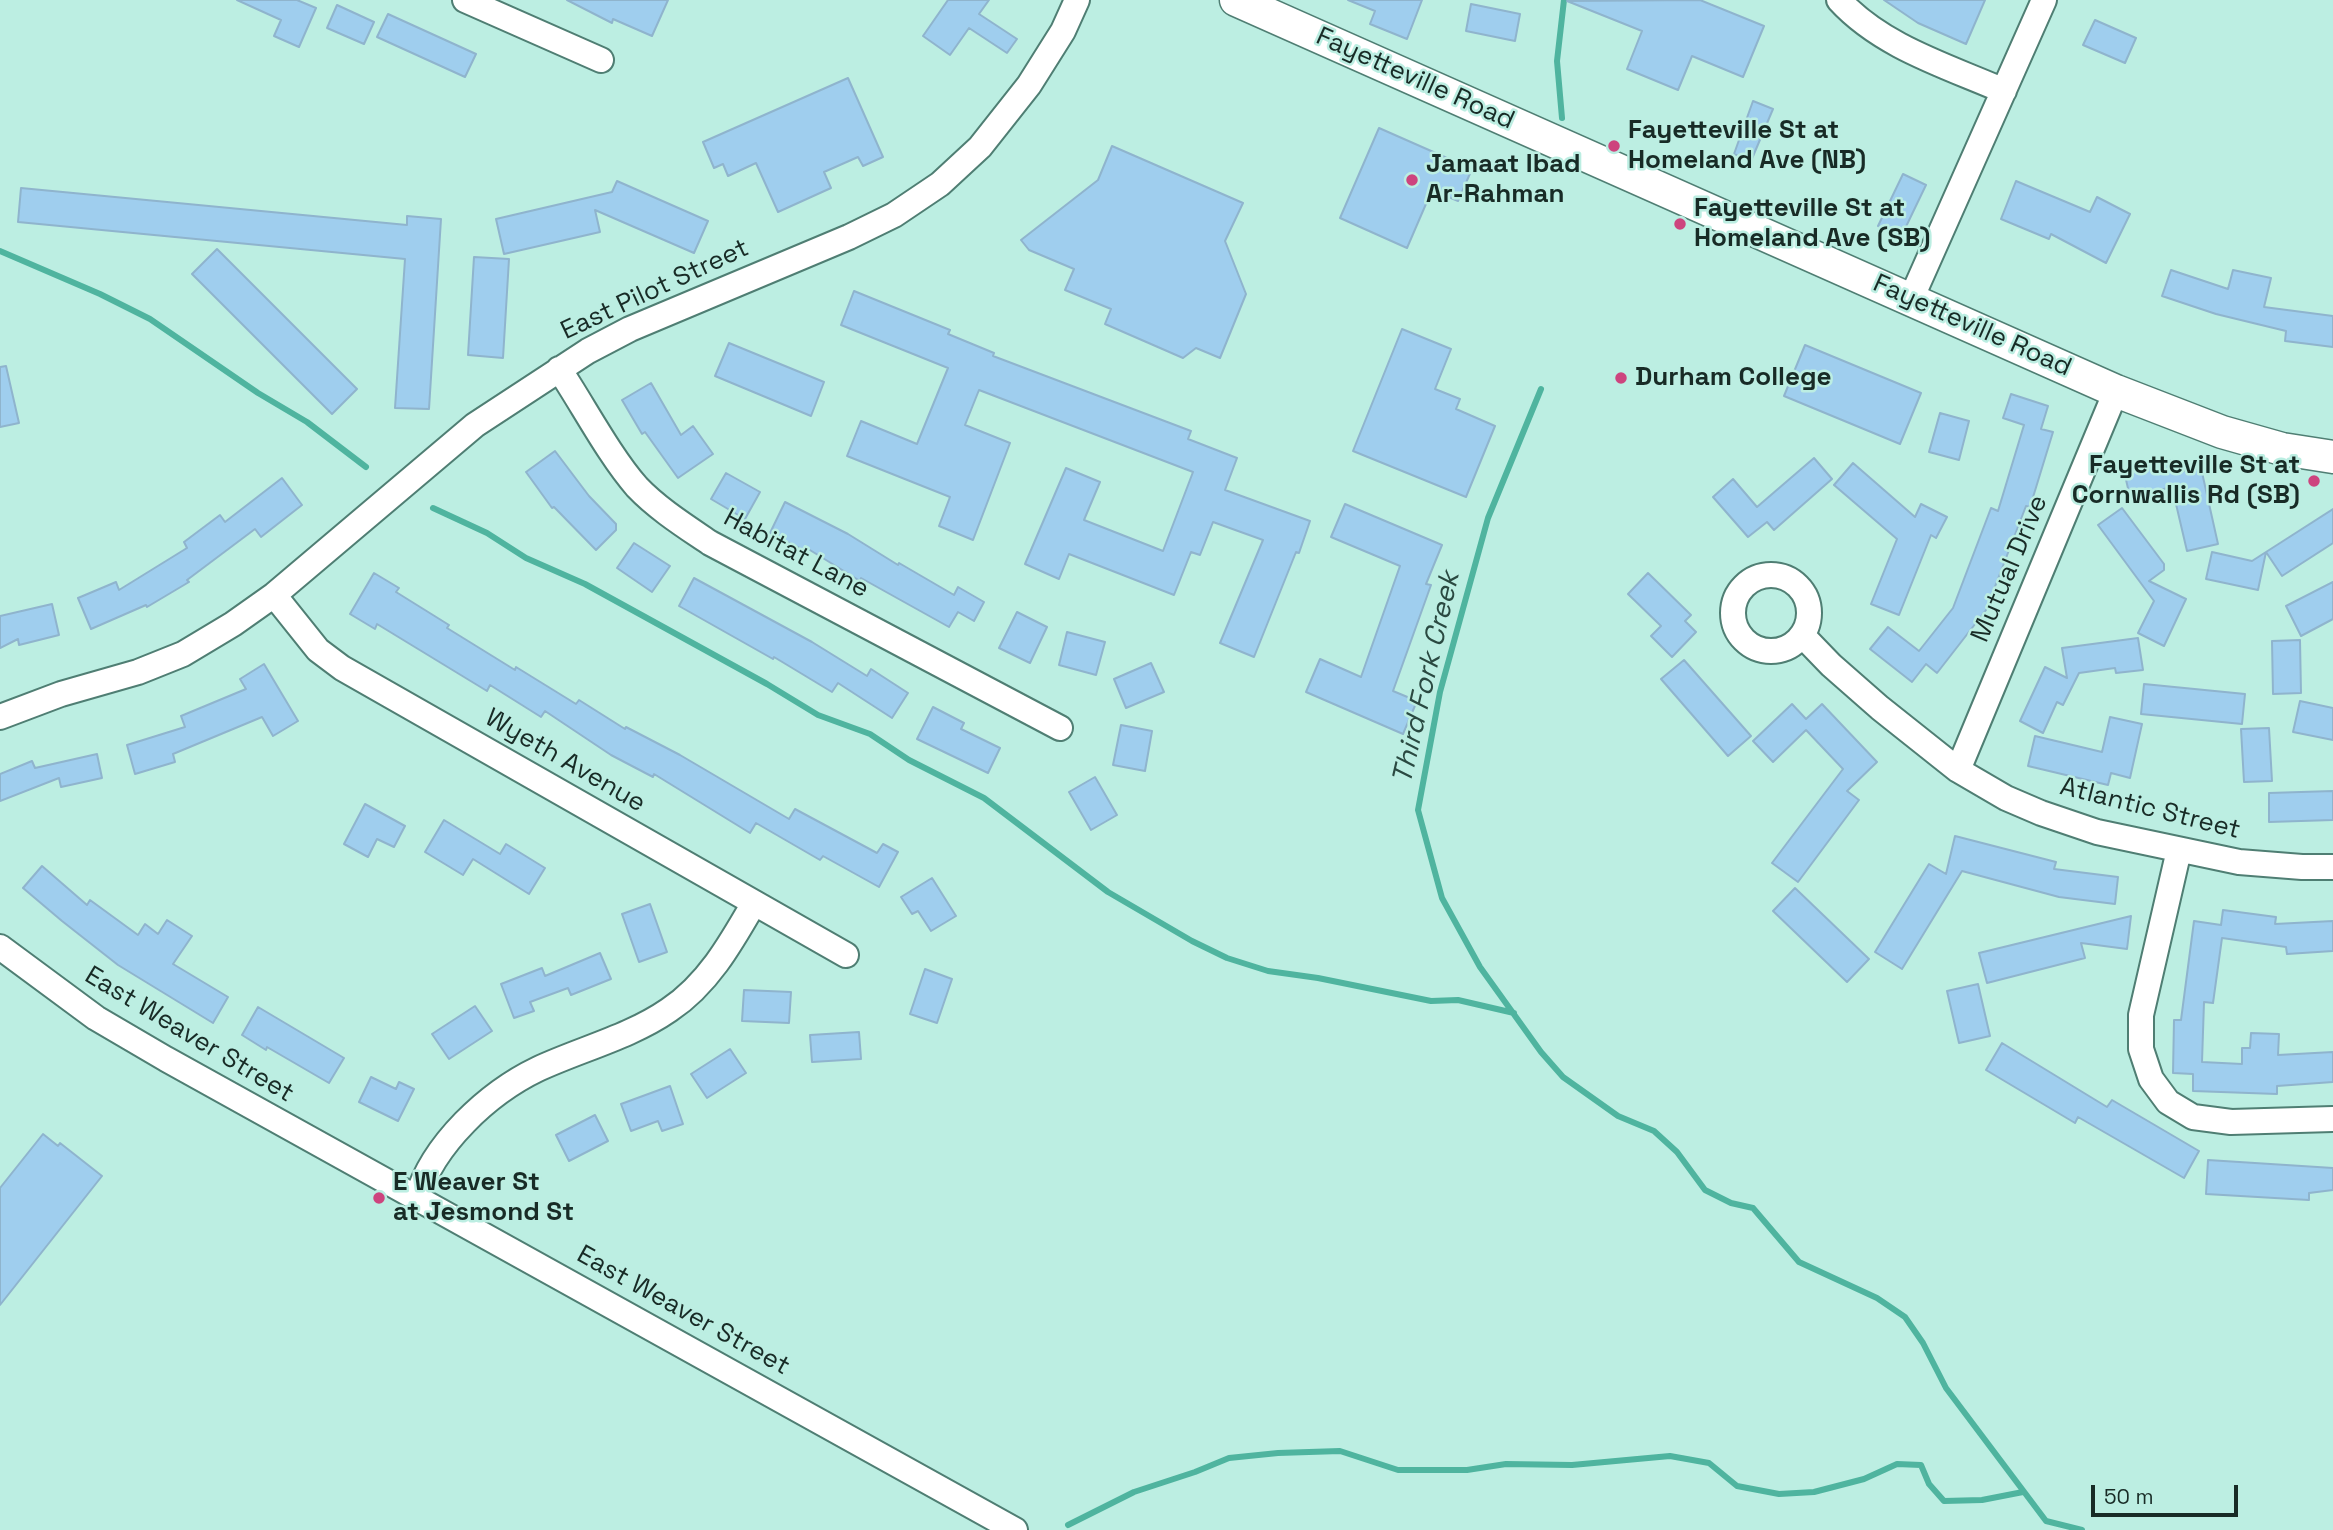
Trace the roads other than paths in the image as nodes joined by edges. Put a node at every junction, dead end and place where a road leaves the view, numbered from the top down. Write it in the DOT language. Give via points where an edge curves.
graph roads {
  1 [pos="465,0"];
  2 [pos="1077,0"];
  3 [pos="1236,0"];
  4 [pos="1839,0"];
  5 [pos="2044,0"];
  6 [pos="601,60"];
  7 [pos="2004,91"];
  8 [pos="1911,299"];
  9 [pos="559,369"];
  10 [pos="2116,391"];
  11 [pos="2333,457"];
  12 [pos="274,594"];
  13 [pos="1803,636"];
  14 [pos="0,717"];
  15 [pos="1060,728"];
  16 [pos="1958,770"];
  17 [pos="2179,850"];
  18 [pos="2333,867"];
  19 [pos="754,903"];
  20 [pos="0,947"];
  21 [pos="846,955"];
  22 [pos="2333,1119"];
  23 [pos="417,1198"];
  24 [pos="1015,1530"];
  1 -- 6 [label="street"];
  2 -- 9 [label="street, East Pilot Street" via="1029,85 980,147 940,184 894,215 849,237 631,329"];
  3 -- 8 [label="main road, Fayetteville Road"];
  4 -- 7 [label="street" via="1890,42"];
  5 -- 7 [label="street"];
  7 -- 8 [label="street"];
  8 -- 10 [label="main road, Fayetteville Road"];
  9 -- 12 [label="street, East Pilot Street" via="475,425"];
  9 -- 15 [label="street, Habitat Lane" via="638,487 710,544"];
  10 -- 11 [label="main road, Fayetteville Road" via="2222,432"];
  10 -- 16 [label="street, Mutual Drive"];
  12 -- 14 [label="street, East Pilot Street" via="183,654"];
  12 -- 19 [label="street, Wyeth Avenue" via="318,650 342,668"];
  13 -- 16 [label="street, Atlantic Street" via="1870,699"];
  16 -- 17 [label="street, Atlantic Street" via="2041,813 2097,832"];
  17 -- 18 [label="street, Atlantic Street" via="2239,862"];
  17 -- 22 [label="street" via="2141,1015 2141,1049 2151,1079 2168,1102 2193,1117 2231,1122"];
  19 -- 21 [label="street, Wyeth Avenue"];
  19 -- 23 [label="street" via="731,943 691,994 642,1026 537,1070 493,1099 439,1152"];
  20 -- 23 [label="street, East Weaver Street" via="96,1018"];
  23 -- 24 [label="street, East Weaver Street"];
}
